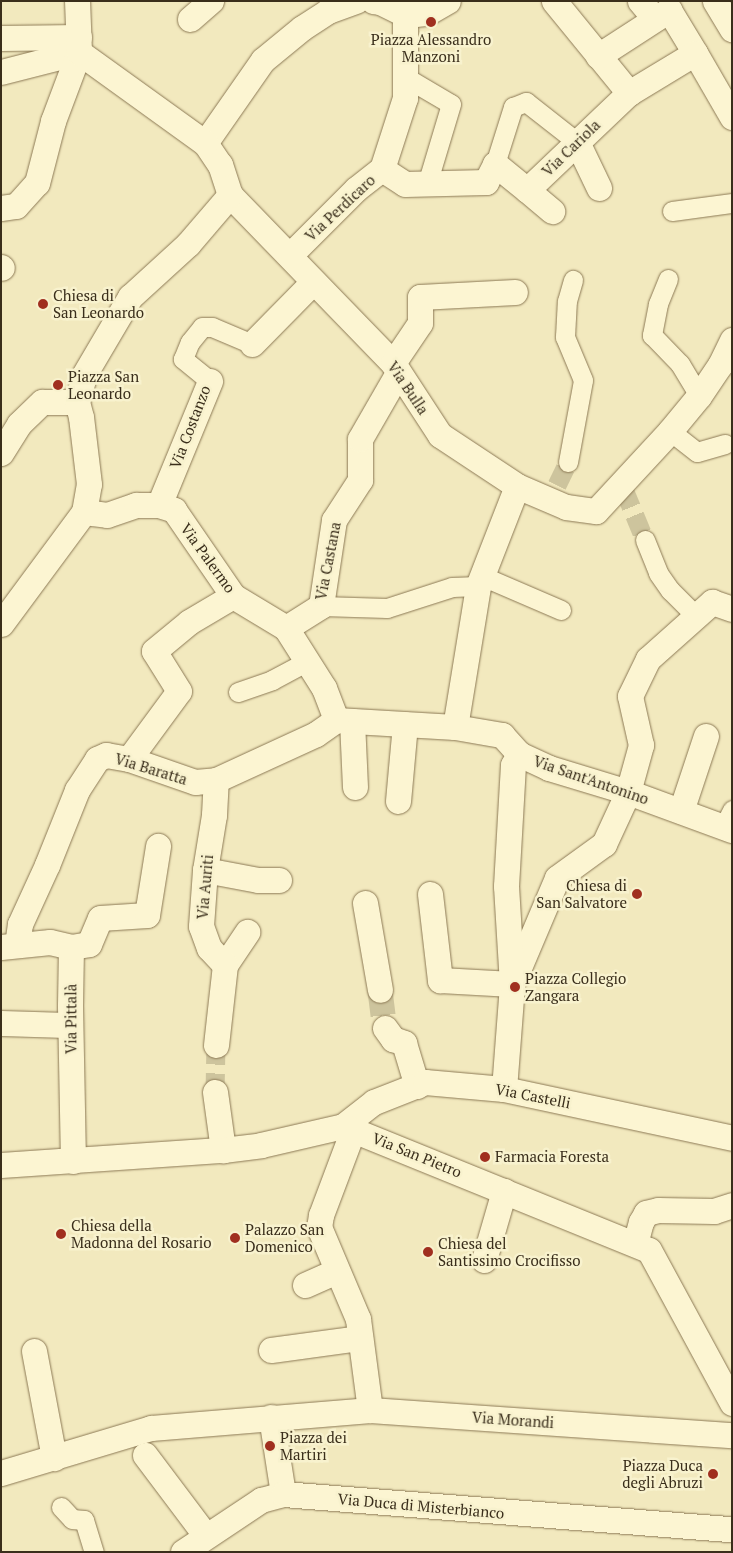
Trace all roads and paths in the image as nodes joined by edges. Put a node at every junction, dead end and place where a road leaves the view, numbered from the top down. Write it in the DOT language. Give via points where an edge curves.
graph roads {
  1 [pos="78,1"];
  2 [pos="210,1"];
  3 [pos="356,1"];
  4 [pos="373,1"];
  5 [pos="448,1"];
  6 [pos="554,1"];
  7 [pos="715,1"];
  8 [pos="325,6"];
  9 [pos="406,8"];
  10 [pos="647,10"];
  11 [pos="190,19"];
  12 [pos="732,29"];
  13 [pos="1,38"];
  14 [pos="79,44"];
  15 [pos="695,53"];
  16 [pos="598,56"];
  17 [pos="1,72"];
  18 [pos="405,77"];
  19 [pos="629,93"];
  20 [pos="732,117"];
  21 [pos="577,142"];
  22 [pos="205,143"];
  23 [pos="495,164"];
  24 [pos="382,169"];
  25 [pos="427,184"];
  26 [pos="599,188"];
  27 [pos="527,190"];
  28 [pos="230,196"];
  29 [pos="732,203"];
  30 [pos="1,208"];
  31 [pos="552,211"];
  32 [pos="672,211"];
  33 [pos="290,255"];
  34 [pos="668,279"];
  35 [pos="574,280"];
  36 [pos="314,282"];
  37 [pos="515,292"];
  38 [pos="732,340"];
  39 [pos="252,344"];
  40 [pos="726,366"];
  41 [pos="396,368"];
  42 [pos="210,381"];
  43 [pos="699,396"];
  44 [pos="79,410"];
  45 [pos="670,431"];
  46 [pos="725,444"];
  47 [pos="1,453"];
  48 [pos="568,462"];
  49 [pos="516,486"];
  50 [pos="159,505"];
  51 [pos="84,512"];
  52 [pos="645,540"];
  53 [pos="480,581"];
  54 [pos="234,596"];
  55 [pos="321,606"];
  56 [pos="732,609"];
  57 [pos="561,610"];
  58 [pos="695,615"];
  59 [pos="1,624"];
  60 [pos="286,628"];
  61 [pos="306,662"];
  62 [pos="238,692"];
  63 [pos="344,720"];
  64 [pos="405,724"];
  65 [pos="455,727"];
  66 [pos="706,736"];
  67 [pos="519,754"];
  68 [pos="128,759"];
  69 [pos="216,780"];
  70 [pos="355,787"];
  71 [pos="628,792"];
  72 [pos="398,801"];
  73 [pos="681,811"];
  74 [pos="729,822"];
  75 [pos="158,846"];
  76 [pos="205,870"];
  77 [pos="279,880"];
  78 [pos="430,894"];
  79 [pos="365,903"];
  80 [pos="247,932"];
  81 [pos="9,946"];
  82 [pos="71,947"];
  83 [pos="225,965"];
  84 [pos="512,984"];
  85 [pos="380,990"];
  86 [pos="1,1023"];
  87 [pos="70,1025"];
  88 [pos="385,1028"];
  89 [pos="216,1045"];
  90 [pos="416,1086"];
  91 [pos="504,1089"];
  92 [pos="215,1092"];
  93 [pos="348,1128"];
  94 [pos="732,1138"];
  95 [pos="223,1150"];
  96 [pos="73,1161"];
  97 [pos="1,1165"];
  98 [pos="504,1191"];
  99 [pos="732,1205"];
  100 [pos="635,1244"];
  101 [pos="484,1260"];
  102 [pos="337,1271"];
  103 [pos="305,1285"];
  104 [pos="360,1338"];
  105 [pos="271,1350"];
  106 [pos="34,1351"];
  107 [pos="732,1403"];
  108 [pos="370,1410"];
  109 [pos="271,1418"];
  110 [pos="732,1435"];
  111 [pos="145,1455"];
  112 [pos="54,1458"];
  113 [pos="1,1473"];
  114 [pos="283,1494"];
  115 [pos="61,1507"];
  116 [pos="732,1529"];
  117 [pos="206,1536"];
  118 [pos="94,1552"];
  119 [pos="183,1552"];
  1 -- 14 [label="street"];
  2 -- 11 [label="street"];
  3 -- 8 [label="street"];
  4 -- 9 [label="street"];
  5 -- 9 [label="street" via="426,13"];
  6 -- 16 [label="street"];
  7 -- 12 [label="street"];
  8 -- 22 [label="street" via="263,60"];
  9 -- 18 [label="street, Via Perdicaro"];
  10 -- 15 [label="street" via="669,10"];
  10 -- 16 [label="street"];
  13 -- 14 [label="street"];
  14 -- 17 [label="street"];
  14 -- 22 [label="street"];
  14 -- 30 [label="street" via="53,121 37,183 16,206"];
  15 -- 19 [label="street, Via Cariola"];
  15 -- 20 [label="street"];
  16 -- 19 [label="street"];
  18 -- 24 [label="street, Via Perdicaro" via="405,98"];
  18 -- 25 [label="street" via="451,104"];
  19 -- 21 [label="street, Via Cariola"];
  21 -- 23 [label="street" via="526,102 513,107"];
  21 -- 26 [label="street"];
  21 -- 27 [label="street, Via Cariola"];
  22 -- 28 [label="street" via="220,165"];
  23 -- 25 [label="street" via="486,182"];
  23 -- 27 [label="street"];
  24 -- 25 [label="street" via="405,184"];
  24 -- 33 [label="street, Via Perdicaro" via="356,189"];
  27 -- 31 [label="street"];
  28 -- 33 [label="street, Via Bulla"];
  28 -- 44 [label="street" via="188,244 130,296 84,375"];
  29 -- 32 [label="street"];
  33 -- 36 [label="street, Via Bulla"];
  34 -- 43 [label="street" via="658,304 652,335 680,364"];
  35 -- 48 [label="street" via="567,301 565,337 584,380"];
  36 -- 39 [label="street, Via Costanzo"];
  36 -- 41 [label="street, Via Bulla"];
  37 -- 41 [label="street, Via Castana" via="420,297 420,323"];
  38 -- 40 [label="street"];
  39 -- 42 [label="street, Via Costanzo" via="212,326 202,327 190,342 183,359"];
  40 -- 43 [label="street"];
  41 -- 49 [label="street, Via Bulla" via="440,435"];
  41 -- 55 [label="street, Via Castana" via="360,439 360,480 334,520"];
  42 -- 50 [label="street, Via Costanzo"];
  43 -- 45 [label="street"];
  44 -- 47 [label="street" via="42,402 18,424"];
  44 -- 51 [label="street" via="88,484"];
  45 -- 46 [label="street" via="696,452"];
  45 -- 49 [label="street, Via Bulla" via="596,511 566,506 553,492"];
  49 -- 53 [label="street"];
  50 -- 51 [label="street" via="136,505 107,515"];
  50 -- 54 [label="street, Via Palermo" via="174,510"];
  51 -- 59 [label="street"];
  52 -- 58 [label="street" via="658,573"];
  53 -- 55 [label="street" via="386,608"];
  53 -- 57 [label="street"];
  53 -- 65 [label="street"];
  54 -- 60 [label="street, Via Palermo"];
  54 -- 68 [label="street" via="189,622 154,651 179,691"];
  55 -- 60 [label="street, Via Castana"];
  56 -- 58 [label="street" via="712,602"];
  58 -- 71 [label="street" via="648,659 630,696 641,746"];
  60 -- 61 [label="street, Via Palermo"];
  61 -- 62 [label="street" via="272,680"];
  61 -- 63 [label="street, Via Palermo"];
  63 -- 64 [label="street, Via Sant'Antonino"];
  63 -- 69 [label="street, Via Baratta"];
  63 -- 70 [label="street, Via Palermo"];
  64 -- 65 [label="street, Via Sant'Antonino"];
  64 -- 72 [label="street"];
  65 -- 67 [label="street, Via Sant'Antonino" via="502,735"];
  66 -- 73 [label="street"];
  67 -- 71 [label="street, Via Sant'Antonino" via="549,768"];
  67 -- 84 [label="street" via="513,765 506,886"];
  68 -- 69 [label="street, Via Baratta" via="195,782"];
  68 -- 81 [label="street, Via Baratta" via="106,755 97,758 87,771"];
  69 -- 76 [label="street, Via Auriti"];
  71 -- 73 [label="street, Via Sant'Antonino"];
  71 -- 84 [label="street" via="604,844 556,878"];
  73 -- 74 [label="street, Via Sant'Antonino"];
  75 -- 82 [label="street" via="147,915 100,918 89,944"];
  76 -- 77 [label="street" via="258,880"];
  76 -- 83 [label="street, Via Auriti" via="201,926 209,948"];
  78 -- 84 [label="street" via="440,980"];
  79 -- 85 [label="street"];
  80 -- 83 [label="street"];
  81 -- 82 [label="street" via="50,942"];
  82 -- 87 [label="street, Via Pittalà"];
  83 -- 89 [label="street"];
  84 -- 91 [label="street"];
  86 -- 87 [label="street"];
  87 -- 96 [label="street, Via Pittalà"];
  88 -- 90 [label="street" via="393,1039 404,1044"];
  90 -- 91 [label="street, Via Castelli" via="425,1082"];
  90 -- 93 [label="street, Via Castelli" via="374,1102"];
  91 -- 94 [label="street, Via Castelli"];
  92 -- 95 [label="street"];
  93 -- 95 [label="street"];
  93 -- 98 [label="street, Via San Pietro"];
  93 -- 102 [label="street" via="319,1227"];
  95 -- 96 [label="street"];
  96 -- 97 [label="street"];
  98 -- 100 [label="street, Via San Pietro"];
  98 -- 101 [label="street"];
  99 -- 100 [label="street" via="714,1211 658,1210 646,1213"];
  100 -- 107 [label="street, Via San Pietro" via="649,1250"];
  102 -- 103 [label="street"];
  102 -- 104 [label="street" via="358,1319"];
  104 -- 105 [label="street"];
  104 -- 108 [label="street"];
  106 -- 112 [label="street"];
  108 -- 109 [label="street, Via Morandi"];
  108 -- 110 [label="street, Via Morandi"];
  109 -- 112 [label="street, Via Morandi" via="151,1428"];
  109 -- 114 [label="street"];
  111 -- 117 [label="street"];
  112 -- 113 [label="street, Via Morandi"];
  114 -- 116 [label="street, Via Duca di Misterbianco"];
  114 -- 117 [label="street, Via Duca di Misterbianco" via="261,1500"];
  115 -- 118 [label="street" via="72,1519 84,1520"];
  117 -- 119 [label="street, Via Duca di Misterbianco"];
}
